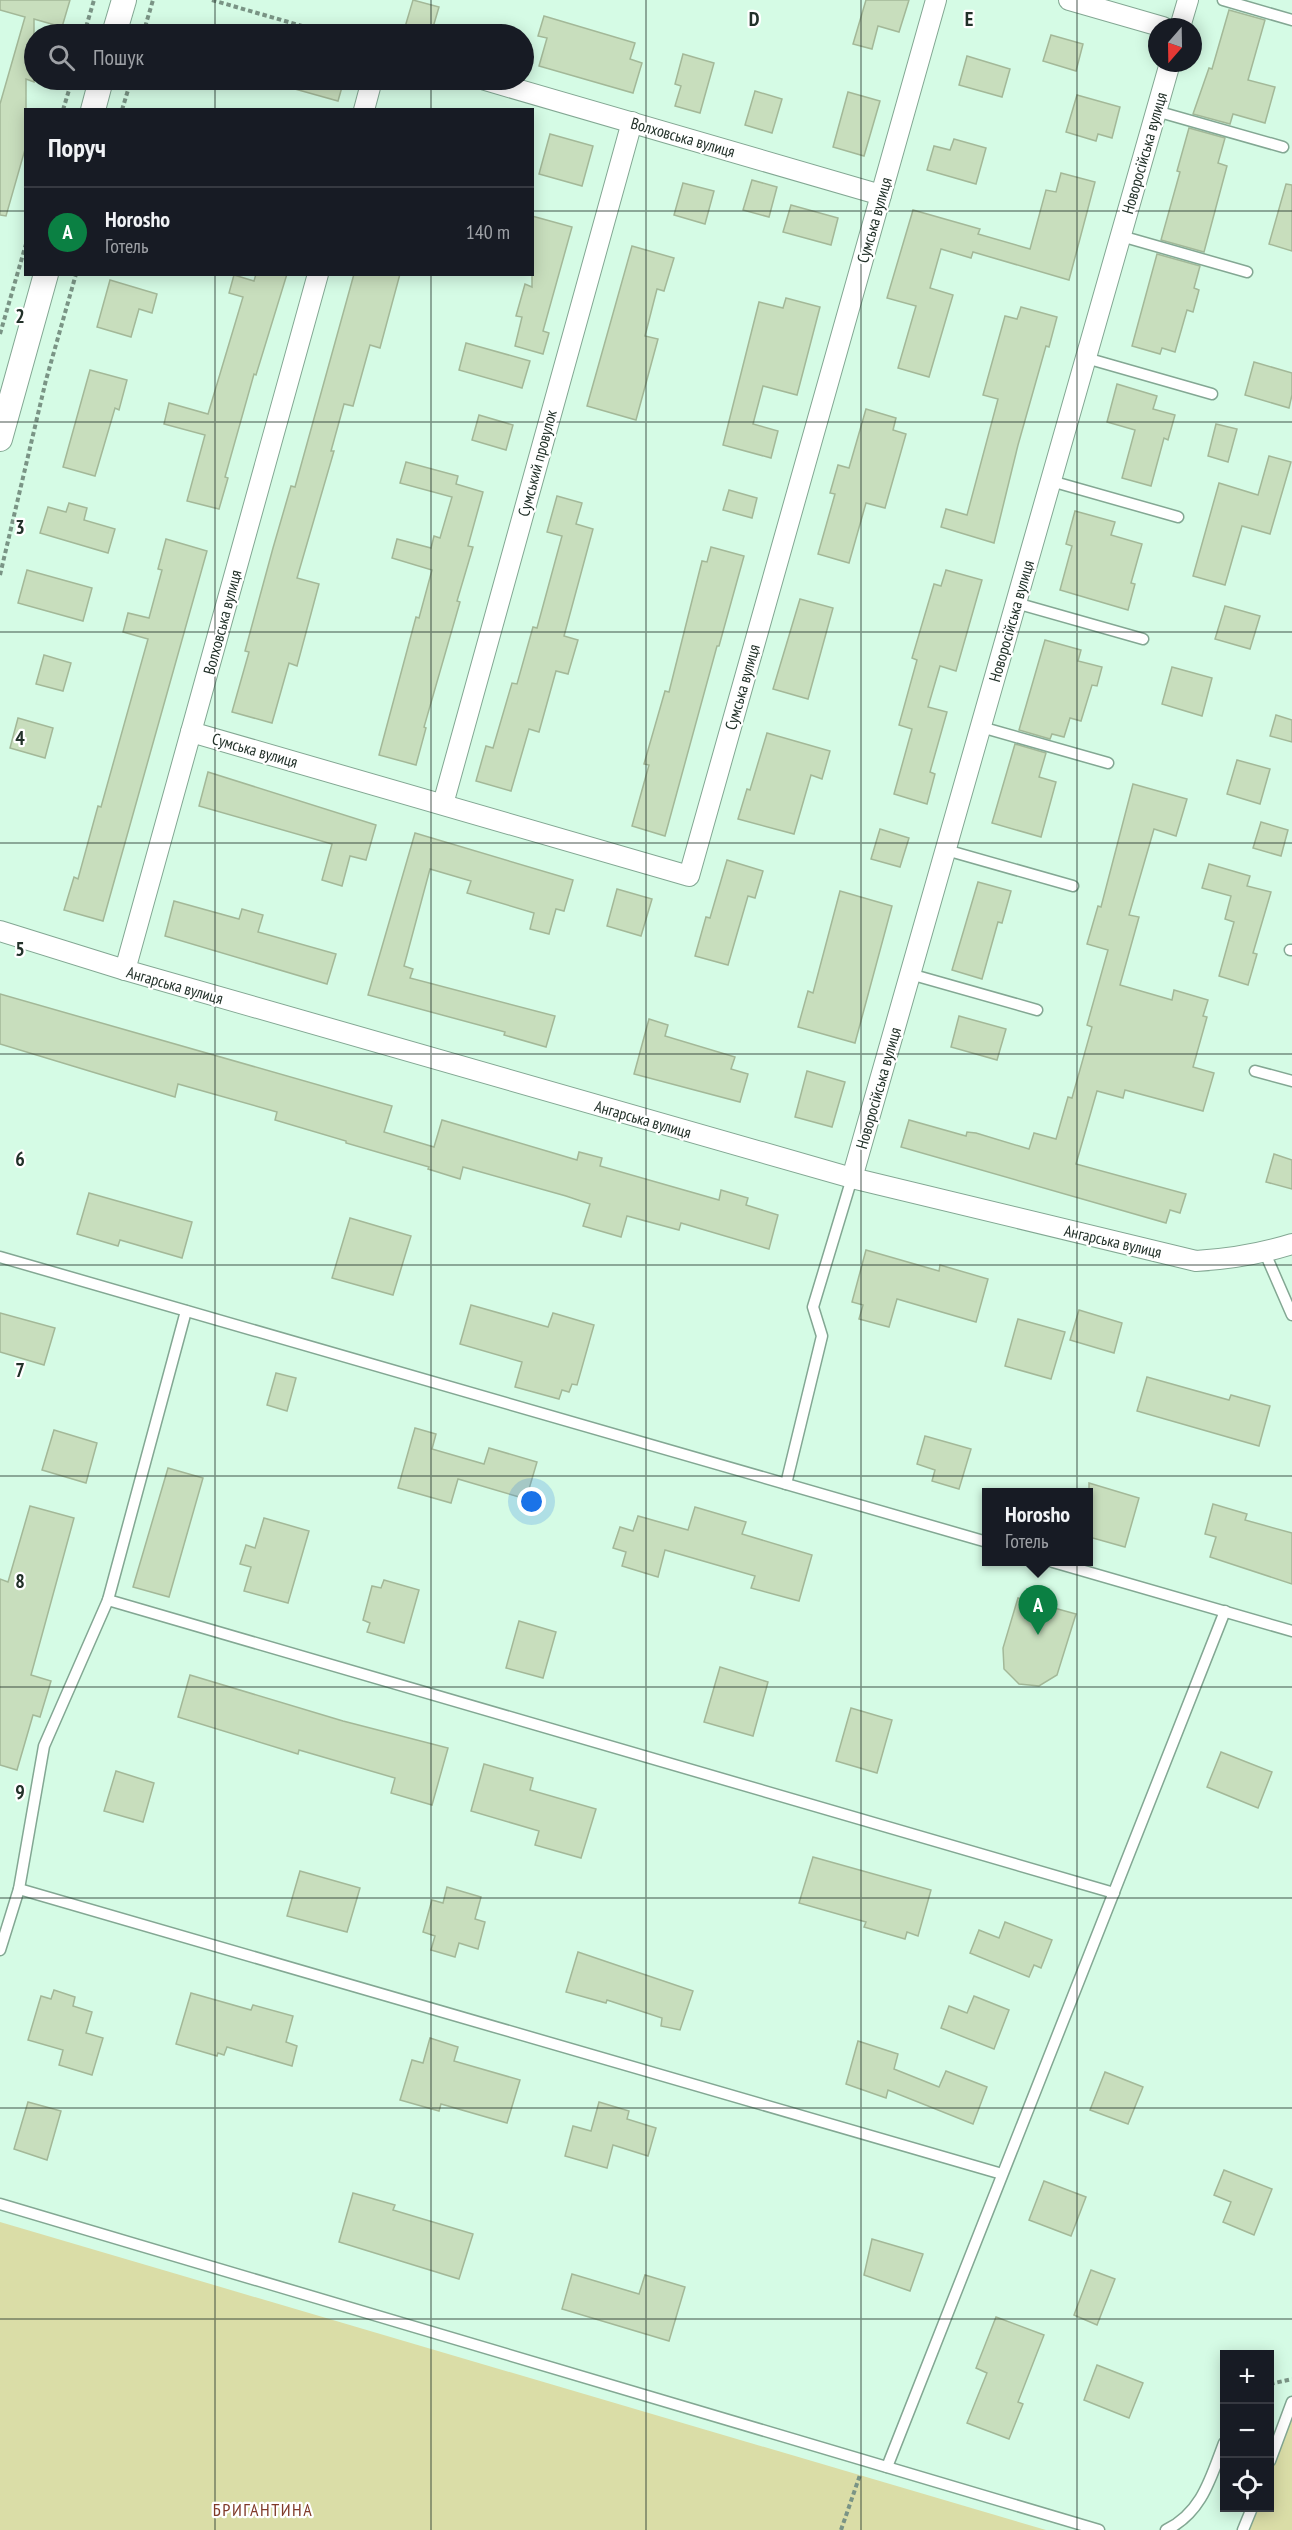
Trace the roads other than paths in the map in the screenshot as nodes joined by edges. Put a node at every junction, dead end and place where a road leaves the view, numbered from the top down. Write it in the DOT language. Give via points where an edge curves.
graph roads {
  1 [pos="124,0"];
  2 [pos="936,0"];
  3 [pos="1069,0"];
  4 [pos="1188,0"];
  5 [pos="1223,0"];
  6 [pos="1183,18"];
  7 [pos="1292,20"];
  8 [pos="1148,23"];
  9 [pos="117,24"];
  10 [pos="1167,72"];
  11 [pos="98,90"];
  12 [pos="369,90"];
  13 [pos="520,90"];
  14 [pos="94,108"];
  15 [pos="364,108"];
  16 [pos="1156,111"];
  17 [pos="632,122"];
  18 [pos="1283,147"];
  19 [pos="881,195"];
  20 [pos="1121,236"];
  21 [pos="1247,272"];
  22 [pos="45,276"];
  23 [pos="317,276"];
  24 [pos="1086,358"];
  25 [pos="7,388"];
  26 [pos="1212,394"];
  27 [pos="0,439"];
  28 [pos="1051,481"];
  29 [pos="1178,517"];
  30 [pos="1016,603"];
  31 [pos="1143,639"];
  32 [pos="981,727"];
  33 [pos="191,732"];
  34 [pos="1108,763"];
  35 [pos="443,804"];
  36 [pos="946,850"];
  37 [pos="1073,886"];
  38 [pos="0,931"];
  39 [pos="125,970"];
  40 [pos="910,974"];
  41 [pos="1037,1010"];
  42 [pos="1255,1071"];
  43 [pos="1292,1081"];
  44 [pos="852,1178"];
  45 [pos="1292,1244"];
  46 [pos="1265,1252"];
  47 [pos="0,1257"];
  48 [pos="186,1311"];
  49 [pos="1292,1315"];
  50 [pos="786,1484"];
  51 [pos="982,1541"];
  52 [pos="1067,1566"];
  53 [pos="108,1600"];
  54 [pos="1225,1611"];
  55 [pos="1292,1631"];
  56 [pos="19,1889"];
  57 [pos="1114,1893"];
  58 [pos="0,1950"];
  59 [pos="1002,2174"];
  60 [pos="0,2204"];
  61 [pos="1292,2402"];
  62 [pos="1220,2454"];
  63 [pos="1270,2458"];
  64 [pos="887,2467"];
  65 [pos="1250,2512"];
  66 [pos="1099,2530"];
  67 [pos="1166,2530"];
  68 [pos="1243,2530"];
  1 -- 9 [label="street"];
  2 -- 19 [label="street, Сумська вулиця"];
  3 -- 8 [label="street"];
  4 -- 6 [label="street"];
  5 -- 7 [label="lane"];
  10 -- 16 [label="street, Новоросійська вулиця"];
  11 -- 14 [label="street"];
  12 -- 15 [label="street"];
  13 -- 17 [label="street, Волховська вулиця"];
  16 -- 18 [label="lane"];
  16 -- 20 [label="street, Новоросійська вулиця"];
  17 -- 19 [label="street, Волховська вулиця"];
  17 -- 35 [label="street, Сумський провулок"];
  19 -- 35 [label="street, Сумська вулиця" via="689,876"];
  20 -- 21 [label="lane"];
  20 -- 24 [label="street, Новоросійська вулиця"];
  22 -- 25 [label="street"];
  23 -- 33 [label="street, Волховська вулиця"];
  24 -- 26 [label="lane"];
  24 -- 28 [label="street, Новоросійська вулиця"];
  25 -- 27 [label="street"];
  28 -- 29 [label="lane"];
  28 -- 30 [label="street, Новоросійська вулиця"];
  30 -- 31 [label="lane"];
  30 -- 32 [label="street, Новоросійська вулиця"];
  32 -- 34 [label="lane"];
  32 -- 36 [label="street, Новоросійська вулиця"];
  33 -- 35 [label="street, Сумська вулиця"];
  33 -- 39 [label="street, Волховська вулиця"];
  36 -- 37 [label="lane"];
  36 -- 40 [label="street, Новоросійська вулиця"];
  38 -- 39 [label="street, Ангарська вулиця"];
  39 -- 44 [label="street, Ангарська вулиця"];
  40 -- 41 [label="lane"];
  40 -- 44 [label="street, Новоросійська вулиця"];
  42 -- 43 [label="lane"];
  44 -- 46 [label="street, Ангарська вулиця" via="1196,1261"];
  44 -- 50 [label="lane" via="813,1307 822,1336"];
  45 -- 46 [label="street, Ангарська вулиця"];
  46 -- 49 [label="lane"];
  47 -- 48 [label="lane"];
  48 -- 50 [label="lane"];
  48 -- 53 [label="lane"];
  50 -- 51 [label="lane"];
  52 -- 54 [label="lane"];
  53 -- 56 [label="lane" via="44,1746"];
  53 -- 57 [label="lane"];
  54 -- 55 [label="lane"];
  54 -- 57 [label="lane"];
  56 -- 58 [label="lane"];
  56 -- 59 [label="lane"];
  57 -- 59 [label="lane"];
  59 -- 64 [label="lane"];
  60 -- 64 [label="lane"];
  61 -- 63 [label="lane"];
  62 -- 67 [label="lane" via="1205,2494 1193,2511"];
  64 -- 66 [label="lane"];
  65 -- 68 [label="lane"];
}
